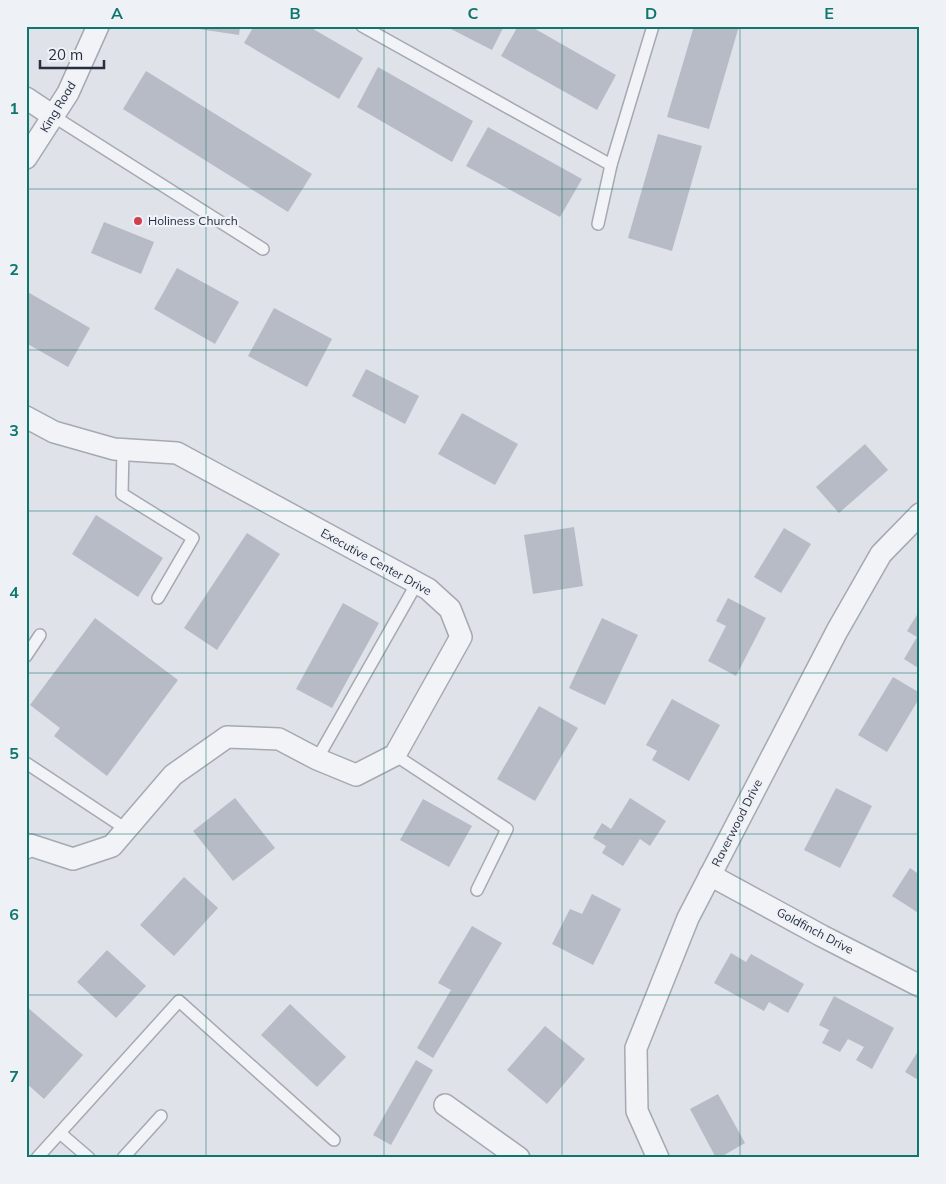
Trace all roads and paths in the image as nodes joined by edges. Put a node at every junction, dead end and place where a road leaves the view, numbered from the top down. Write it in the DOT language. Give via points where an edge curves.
graph roads {
  1 [pos="98,26"];
  2 [pos="362,26"];
  3 [pos="653,26"];
  4 [pos="26,98"];
  5 [pos="54,116"];
  6 [pos="26,158"];
  7 [pos="611,165"];
  8 [pos="598,224"];
  9 [pos="263,249"];
  10 [pos="26,417"];
  11 [pos="124,449"];
  12 [pos="920,514"];
  13 [pos="417,583"];
  14 [pos="158,598"];
  15 [pos="40,635"];
  16 [pos="26,656"];
  17 [pos="395,755"];
  18 [pos="317,759"];
  19 [pos="26,763"];
  20 [pos="126,829"];
  21 [pos="28,845"];
  22 [pos="710,875"];
  23 [pos="477,890"];
  24 [pos="920,986"];
  25 [pos="445,1105"];
  26 [pos="161,1116"];
  27 [pos="60,1133"];
  28 [pos="334,1140"];
  29 [pos="37,1158"];
  30 [pos="89,1158"];
  31 [pos="123,1158"];
  32 [pos="519,1158"];
  33 [pos="658,1158"];
  1 -- 5 [label="street, King Road"];
  2 -- 7 [label="lane"];
  3 -- 7 [label="lane"];
  4 -- 5 [label="street"];
  5 -- 6 [label="street, King Road"];
  5 -- 9 [label="lane"];
  7 -- 8 [label="lane"];
  10 -- 11 [label="street, Executive Center Drive" via="54,432"];
  11 -- 13 [label="street, Executive Center Drive" via="177,453"];
  11 -- 14 [label="lane" via="122,494 194,538"];
  12 -- 22 [label="street, Raverwood Drive" via="881,554 837,631"];
  13 -- 17 [label="street, Executive Center Drive" via="450,609 461,637"];
  13 -- 18 [label="lane"];
  15 -- 16 [label="lane"];
  17 -- 18 [label="street" via="356,775"];
  17 -- 23 [label="lane" via="507,829"];
  18 -- 20 [label="street" via="279,740 227,737 173,774"];
  19 -- 20 [label="lane"];
  20 -- 21 [label="street" via="112,846 73,859"];
  22 -- 24 [label="street, Goldfinch Drive"];
  22 -- 33 [label="street, Raverwood Drive" via="688,918 636,1048 637,1111"];
  25 -- 32 [label="street"];
  26 -- 31 [label="lane"];
  27 -- 28 [label="lane" via="179,1001"];
  27 -- 29 [label="lane"];
  27 -- 30 [label="lane"];
}
